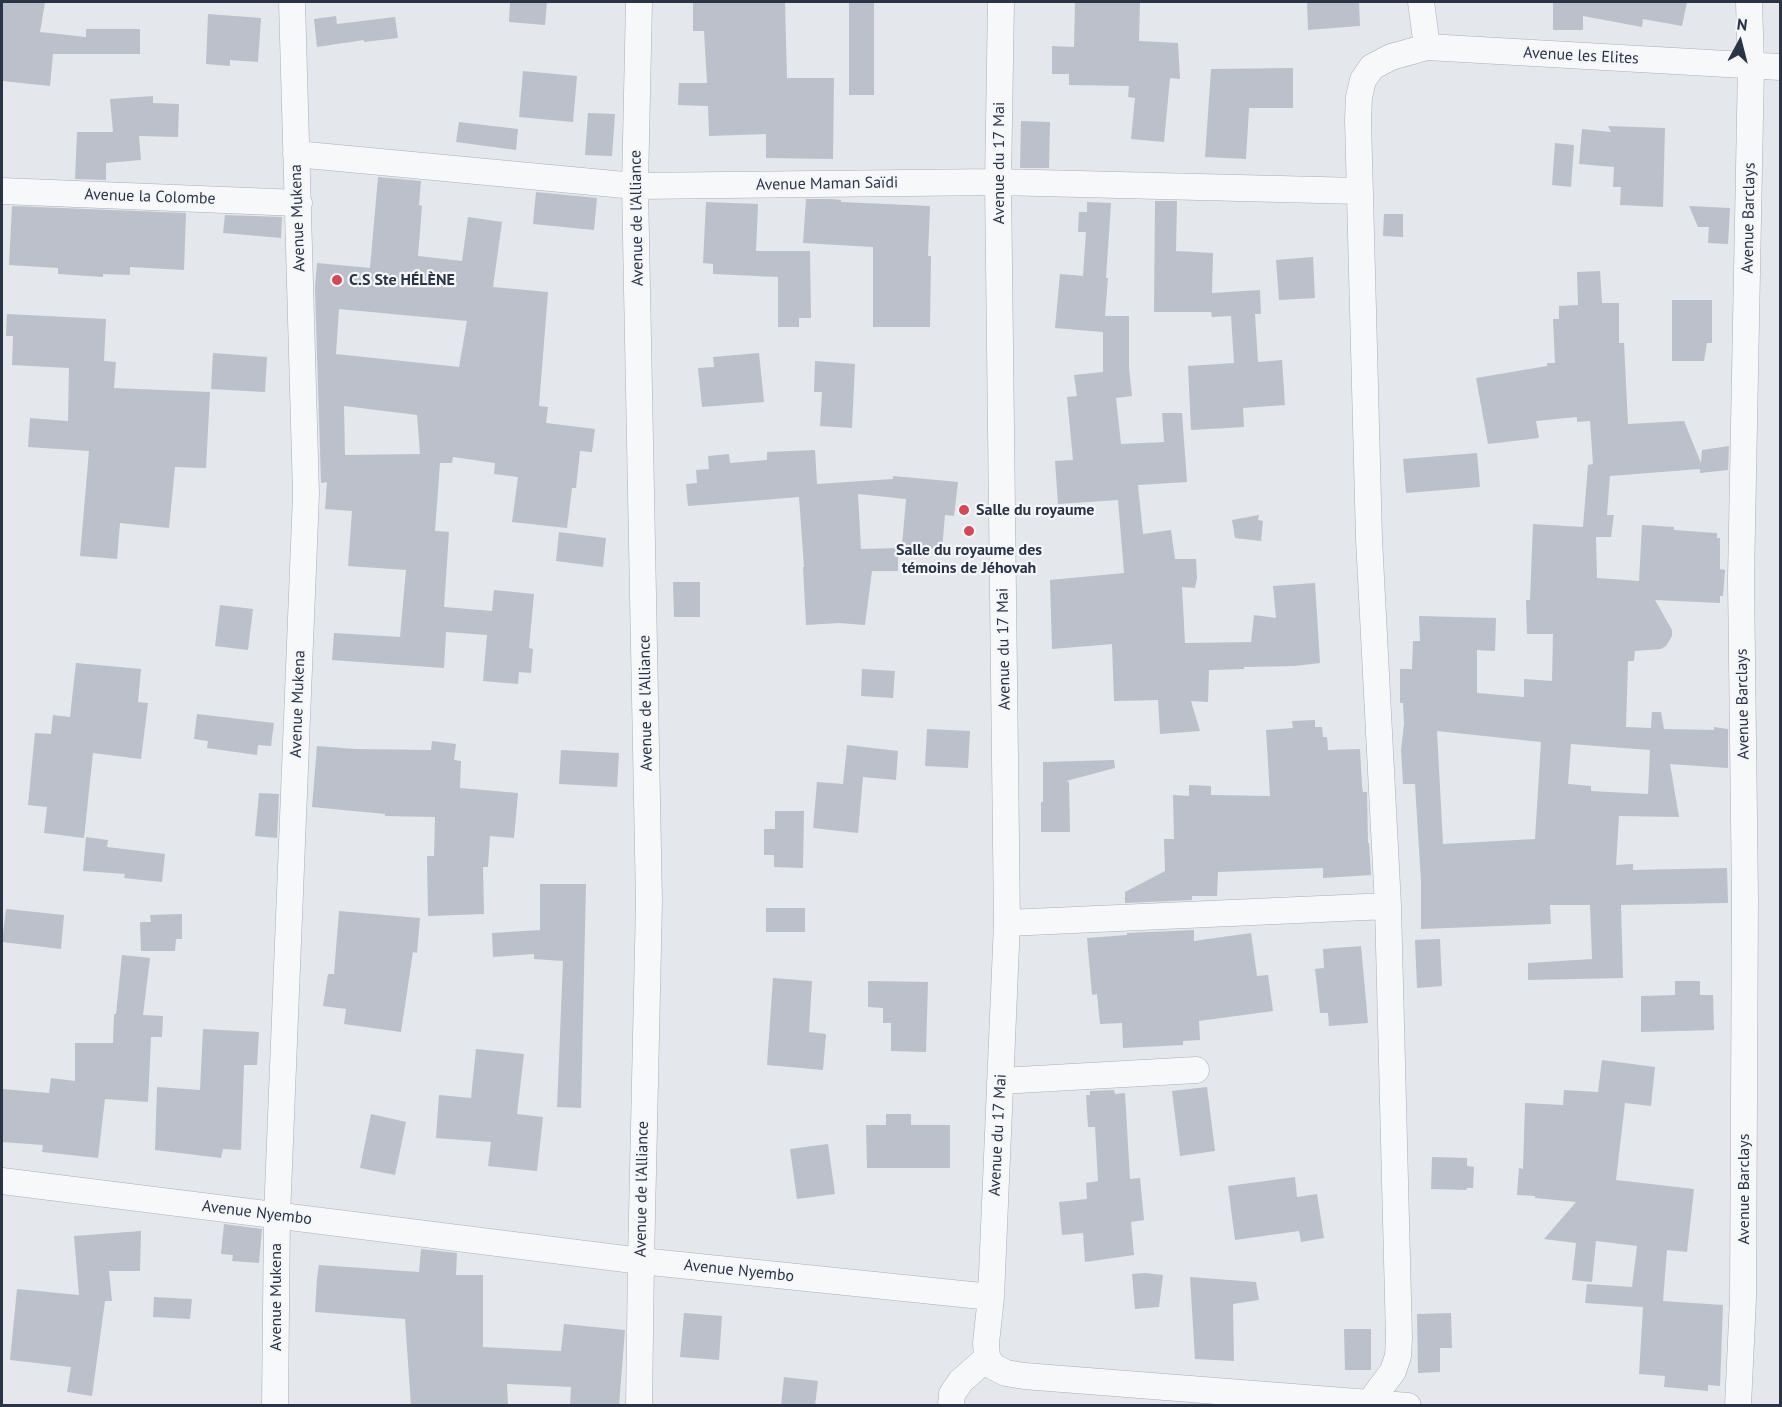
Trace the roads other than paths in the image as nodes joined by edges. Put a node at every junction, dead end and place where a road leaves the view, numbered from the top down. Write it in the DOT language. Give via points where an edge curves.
graph roads {
  1 [pos="292,2"];
  2 [pos="639,2"];
  3 [pos="1001,2"];
  4 [pos="1421,2"];
  5 [pos="1749,2"];
  6 [pos="1427,47"];
  7 [pos="1751,66"];
  8 [pos="1780,67"];
  9 [pos="296,154"];
  10 [pos="998,182"];
  11 [pos="635,186"];
  12 [pos="2,191"];
  13 [pos="1360,191"];
  14 [pos="298,203"];
  15 [pos="1388,906"];
  16 [pos="1007,923"];
  17 [pos="1196,1070"];
  18 [pos="1000,1081"];
  19 [pos="2,1181"];
  20 [pos="277,1216"];
  21 [pos="641,1261"];
  22 [pos="991,1297"];
  23 [pos="987,1358"];
  24 [pos="1368,1404"];
  25 [pos="275,1406"];
  26 [pos="639,1406"];
  27 [pos="951,1406"];
  28 [pos="1408,1406"];
  29 [pos="1738,1406"];
  1 -- 9 [label="street, Avenue Mukena"];
  2 -- 11 [label="street, Avenue de l'Alliance"];
  3 -- 10 [label="street, Avenue du 17 Mai"];
  4 -- 6 [label="street"];
  5 -- 7 [label="street, Avenue Barclays"];
  6 -- 7 [label="street, Avenue les Elites"];
  6 -- 13 [label="street, Avenue les Elites" via="1391,57 1372,67 1363,80 1358,120"];
  7 -- 8 [label="street, Avenue les Elites"];
  7 -- 29 [label="street, Avenue Barclays" via="1741,579 1745,899 1743,1298"];
  9 -- 11 [label="street, Avenue Maman Saïdi"];
  9 -- 14 [label="street, Avenue Mukena"];
  10 -- 11 [label="street, Avenue Maman Saïdi"];
  10 -- 13 [label="street, Avenue Maman Saïdi"];
  10 -- 16 [label="street, Avenue du 17 Mai"];
  11 -- 21 [label="street, Avenue de l'Alliance" via="650,902"];
  12 -- 14 [label="street, Avenue la Colombe"];
  13 -- 15 [label="street, Avenue les Elites" via="1369,539"];
  14 -- 20 [label="street, Avenue Mukena" via="306,494"];
  15 -- 16 [label="street"];
  15 -- 24 [label="street, Avenue les Elites" via="1399,1338 1393,1371"];
  16 -- 18 [label="street, Avenue du 17 Mai"];
  17 -- 18 [label="street"];
  18 -- 22 [label="street, Avenue du 17 Mai"];
  19 -- 20 [label="street, Avenue Nyembo"];
  20 -- 21 [label="street, Avenue Nyembo"];
  20 -- 25 [label="street, Avenue Mukena"];
  21 -- 22 [label="street, Avenue Nyembo"];
  21 -- 26 [label="street, Avenue de l'Alliance"];
  22 -- 23 [label="street"];
  23 -- 24 [label="street" via="1006,1373 1024,1376"];
  23 -- 27 [label="street" via="952,1394"];
  24 -- 28 [label="street"];
}
